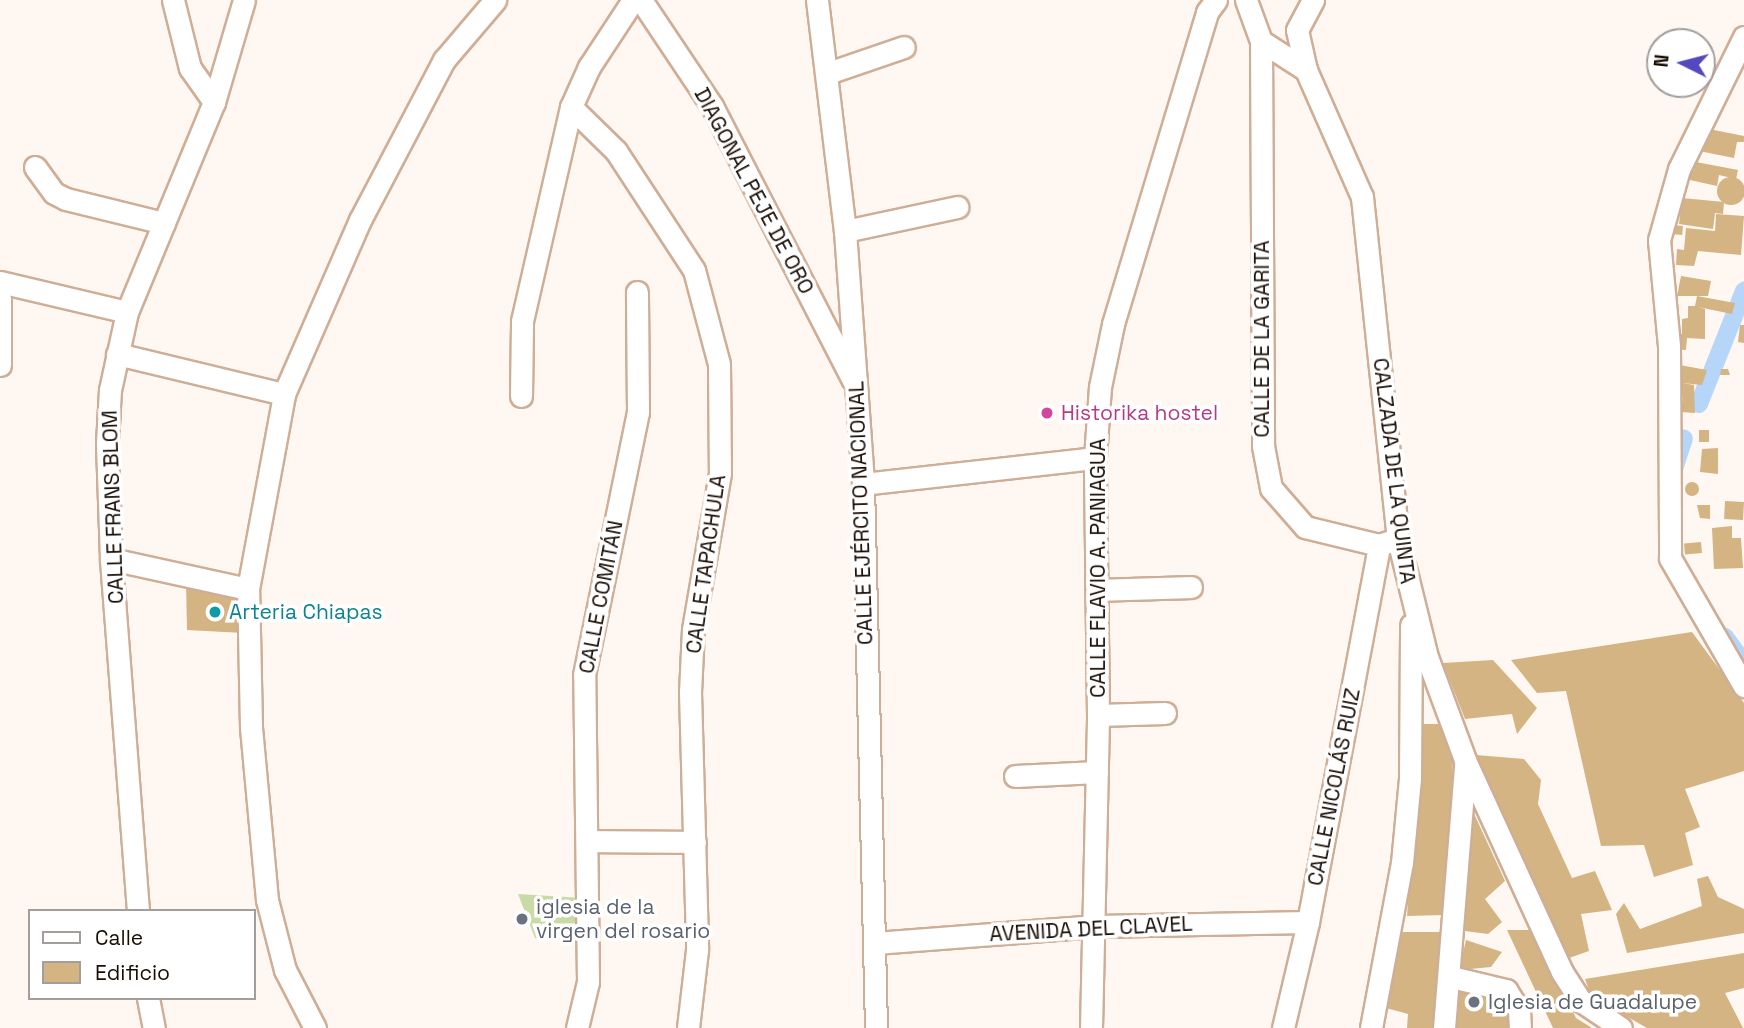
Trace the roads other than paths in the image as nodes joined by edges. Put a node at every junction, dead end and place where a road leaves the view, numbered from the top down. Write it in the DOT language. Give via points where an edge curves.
graph roads {
  1 [pos="173,0"];
  2 [pos="244,0"];
  3 [pos="495,0"];
  4 [pos="633,0"];
  5 [pos="641,0"];
  6 [pos="817,0"];
  7 [pos="1216,0"];
  8 [pos="1247,0"];
  9 [pos="1313,0"];
  10 [pos="1744,37"];
  11 [pos="1261,41"];
  12 [pos="904,47"];
  13 [pos="1306,70"];
  14 [pos="828,73"];
  15 [pos="214,102"];
  16 [pos="571,107"];
  17 [pos="35,167"];
  18 [pos="957,207"];
  19 [pos="164,223"];
  20 [pos="845,231"];
  21 [pos="0,282"];
  22 [pos="637,292"];
  23 [pos="0,298"];
  24 [pos="127,312"];
  25 [pos="117,354"];
  26 [pos="0,365"];
  27 [pos="857,389"];
  28 [pos="284,394"];
  29 [pos="522,396"];
  30 [pos="1095,458"];
  31 [pos="863,484"];
  32 [pos="1389,542"];
  33 [pos="111,559"];
  34 [pos="1191,587"];
  35 [pos="248,589"];
  36 [pos="1097,590"];
  37 [pos="1411,602"];
  38 [pos="1744,686"];
  39 [pos="1165,713"];
  40 [pos="1098,715"];
  41 [pos="1465,760"];
  42 [pos="1097,772"];
  43 [pos="1015,776"];
  44 [pos="587,841"];
  45 [pos="695,842"];
  46 [pos="138,909"];
  47 [pos="1308,922"];
  48 [pos="1096,926"];
  49 [pos="875,943"];
  50 [pos="1451,977"];
  51 [pos="148,1000"];
  52 [pos="154,1028"];
  53 [pos="316,1028"];
  54 [pos="577,1028"];
  55 [pos="688,1028"];
  56 [pos="876,1028"];
  57 [pos="1091,1028"];
  58 [pos="1283,1028"];
  59 [pos="1371,1028"];
  60 [pos="1444,1028"];
  61 [pos="1520,1028"];
  62 [pos="1621,1028"];
  1 -- 15 [label="street" via="190,68"];
  2 -- 15 [label="street, CALLE FRANS BLOM"];
  3 -- 28 [label="street" via="444,60 360,220"];
  4 -- 16 [label="street" via="589,67"];
  5 -- 27 [label="street, DIAGONAL PEJE DE ORO" via="712,106"];
  6 -- 14 [label="street, CALLE EJÉRCITO NACIONAL"];
  7 -- 30 [label="street, CALLE FLAVIO A. PANIAGUA" via="1207,12 1113,324 1100,387"];
  8 -- 11 [label="street, CALLE DE LA GARITA"];
  9 -- 13 [label="street, CALZADA DE LA QUINTA" via="1297,30"];
  10 -- 38 [label="street" via="1679,169 1659,240 1669,346 1670,558"];
  11 -- 13 [label="street"];
  11 -- 32 [label="street, CALLE DE LA GARITA" via="1263,446 1272,488 1305,527"];
  12 -- 14 [label="street"];
  13 -- 32 [label="street, CALZADA DE LA QUINTA" via="1362,197"];
  14 -- 20 [label="street, CALLE EJÉRCITO NACIONAL"];
  15 -- 19 [label="street, CALLE FRANS BLOM"];
  16 -- 29 [label="street" via="522,321"];
  16 -- 45 [label="street, CALLE TAPACHULA" via="616,151 694,270 719,364 720,473 693,629 690,692"];
  17 -- 19 [label="street" via="54,193 66,200"];
  18 -- 20 [label="street"];
  19 -- 24 [label="street, CALLE FRANS BLOM"];
  20 -- 27 [label="street, CALLE EJÉRCITO NACIONAL"];
  21 -- 24 [label="street"];
  22 -- 44 [label="street, CALLE COMITÁN" via="638,412 584,675"];
  23 -- 26 [label="street"];
  24 -- 25 [label="street, CALLE FRANS BLOM"];
  25 -- 28 [label="street"];
  25 -- 33 [label="street, CALLE FRANS BLOM" via="107,443"];
  27 -- 31 [label="street, CALLE EJÉRCITO NACIONAL"];
  28 -- 35 [label="street"];
  30 -- 31 [label="street"];
  30 -- 36 [label="street, CALLE FLAVIO A. PANIAGUA"];
  31 -- 49 [label="street, CALLE EJÉRCITO NACIONAL"];
  32 -- 37 [label="street, CALZADA DE LA QUINTA"];
  32 -- 47 [label="street, CALLE NICOLÁS RUIZ"];
  33 -- 35 [label="street"];
  33 -- 46 [label="street, CALLE FRANS BLOM"];
  34 -- 36 [label="street"];
  35 -- 53 [label="street" via="251,727 267,900 285,970"];
  36 -- 40 [label="street, CALLE FLAVIO A. PANIAGUA"];
  37 -- 41 [label="street, CALZADA DE LA QUINTA"];
  37 -- 59 [label="street" via="1410,778 1402,863"];
  39 -- 40 [label="street"];
  40 -- 42 [label="street, CALLE FLAVIO A. PANIAGUA"];
  41 -- 50 [label="street"];
  41 -- 62 [label="street, CALZADA DE LA QUINTA" via="1562,972 1581,1001"];
  42 -- 43 [label="street"];
  42 -- 48 [label="street, CALLE FLAVIO A. PANIAGUA"];
  44 -- 45 [label="street"];
  44 -- 54 [label="street, CALLE COMITÁN" via="588,982"];
  45 -- 55 [label="street, CALLE TAPACHULA" via="697,950"];
  47 -- 48 [label="street, AVENIDA DEL CLAVEL"];
  47 -- 58 [label="street, CALLE NICOLÁS RUIZ"];
  48 -- 49 [label="street, AVENIDA DEL CLAVEL"];
  48 -- 57 [label="street, CALLE FLAVIO A. PANIAGUA"];
  49 -- 56 [label="street, CALLE EJÉRCITO NACIONAL"];
  50 -- 60 [label="street"];
  50 -- 61 [label="street" via="1506,990 1519,1010"];
  51 -- 52 [label="street"];
}
